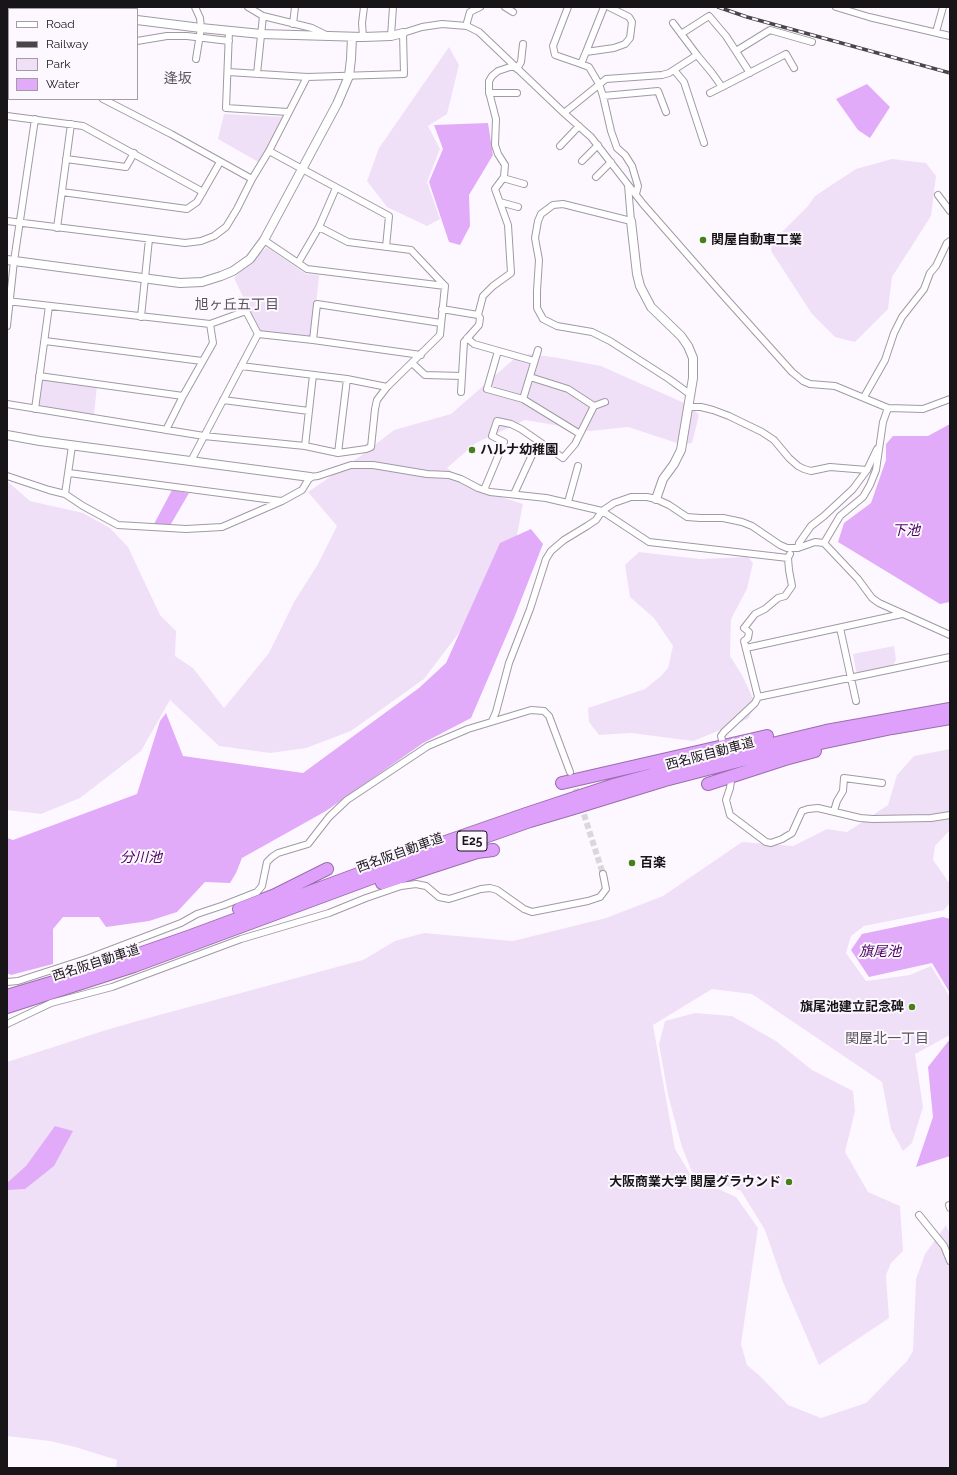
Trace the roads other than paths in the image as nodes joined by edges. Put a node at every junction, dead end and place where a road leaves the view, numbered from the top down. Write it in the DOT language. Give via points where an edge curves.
graph roads {
  1 [pos="195,7"];
  2 [pos="248,7"];
  3 [pos="295,7"];
  4 [pos="364,7"];
  5 [pos="393,7"];
  6 [pos="480,7"];
  7 [pos="505,7"];
  8 [pos="568,7"];
  9 [pos="604,7"];
  10 [pos="609,7"];
  11 [pos="836,7"];
  12 [pos="943,7"];
  13 [pos="950,9"];
  14 [pos="513,12"];
  15 [pos="263,16"];
  16 [pos="138,20"];
  17 [pos="673,23"];
  18 [pos="293,24"];
  19 [pos="466,26"];
  20 [pos="201,28"];
  21 [pos="229,31"];
  22 [pos="936,32"];
  23 [pos="403,33"];
  24 [pos="261,34"];
  25 [pos="681,34"];
  26 [pos="327,36"];
  27 [pos="391,36"];
  28 [pos="950,36"];
  29 [pos="352,37"];
  30 [pos="363,37"];
  31 [pos="199,38"];
  32 [pos="138,41"];
  33 [pos="229,41"];
  34 [pos="812,42"];
  35 [pos="522,44"];
  36 [pos="736,51"];
  37 [pos="586,52"];
  38 [pos="697,55"];
  39 [pos="196,59"];
  40 [pos="581,64"];
  41 [pos="516,68"];
  42 [pos="794,68"];
  43 [pos="674,70"];
  44 [pos="228,72"];
  45 [pos="750,73"];
  46 [pos="257,74"];
  47 [pos="349,76"];
  48 [pos="307,77"];
  49 [pos="599,84"];
  50 [pos="722,87"];
  51 [pos="489,93"];
  52 [pos="517,93"];
  53 [pos="710,93"];
  54 [pos="603,96"];
  55 [pos="106,100"];
  56 [pos="569,109"];
  57 [pos="288,112"];
  58 [pos="666,112"];
  59 [pos="7,116"];
  60 [pos="34,119"];
  61 [pos="71,124"];
  62 [pos="579,126"];
  63 [pos="704,143"];
  64 [pos="598,145"];
  65 [pos="560,146"];
  66 [pos="269,151"];
  67 [pos="134,153"];
  68 [pos="66,159"];
  69 [pos="582,160"];
  70 [pos="220,162"];
  71 [pos="611,162"];
  72 [pos="302,169"];
  73 [pos="596,177"];
  74 [pos="503,178"];
  75 [pos="252,179"];
  76 [pos="524,184"];
  77 [pos="628,184"];
  78 [pos="336,188"];
  79 [pos="62,192"];
  80 [pos="203,192"];
  81 [pos="636,194"];
  82 [pos="938,195"];
  83 [pos="500,202"];
  84 [pos="518,207"];
  85 [pos="950,211"];
  86 [pos="7,221"];
  87 [pos="631,221"];
  88 [pos="20,222"];
  89 [pos="319,227"];
  90 [pos="57,228"];
  91 [pos="149,239"];
  92 [pos="264,240"];
  93 [pos="950,241"];
  94 [pos="386,247"];
  95 [pos="11,261"];
  96 [pos="298,263"];
  97 [pos="146,279"];
  98 [pos="445,286"];
  99 [pos="9,301"];
  100 [pos="49,306"];
  101 [pos="442,309"];
  102 [pos="478,315"];
  103 [pos="141,317"];
  104 [pos="441,323"];
  105 [pos="210,324"];
  106 [pos="7,326"];
  107 [pos="258,334"];
  108 [pos="467,338"];
  109 [pos="313,340"];
  110 [pos="45,341"];
  111 [pos="498,350"];
  112 [pos="538,350"];
  113 [pos="421,355"];
  114 [pos="202,361"];
  115 [pos="534,361"];
  116 [pos="412,363"];
  117 [pos="241,366"];
  118 [pos="313,375"];
  119 [pos="39,376"];
  120 [pos="462,376"];
  121 [pos="530,377"];
  122 [pos="347,379"];
  123 [pos="387,387"];
  124 [pos="461,392"];
  125 [pos="691,395"];
  126 [pos="183,396"];
  127 [pos="864,397"];
  128 [pos="523,399"];
  129 [pos="950,399"];
  130 [pos="223,400"];
  131 [pos="605,402"];
  132 [pos="7,404"];
  133 [pos="594,406"];
  134 [pos="689,407"];
  135 [pos="888,408"];
  136 [pos="36,409"];
  137 [pos="309,411"];
  138 [pos="166,430"];
  139 [pos="580,434"];
  140 [pos="7,435"];
  141 [pos="204,436"];
  142 [pos="538,442"];
  143 [pos="880,442"];
  144 [pos="72,446"];
  145 [pos="305,446"];
  146 [pos="338,453"];
  147 [pos="191,461"];
  148 [pos="578,466"];
  149 [pos="867,470"];
  150 [pos="69,473"];
  151 [pos="7,476"];
  152 [pos="310,477"];
  153 [pos="484,490"];
  154 [pos="65,494"];
  155 [pos="514,494"];
  156 [pos="656,499"];
  157 [pos="282,501"];
  158 [pos="568,502"];
  159 [pos="602,511"];
  160 [pos="824,543"];
  161 [pos="795,548"];
  162 [pos="788,558"];
  163 [pos="902,614"];
  164 [pos="840,628"];
  165 [pos="950,635"];
  166 [pos="746,648"];
  167 [pos="950,657"];
  168 [pos="850,677"];
  169 [pos="758,697"];
  170 [pos="856,701"];
  171 [pos="950,709"];
  172 [pos="950,718"];
  173 [pos="492,721"];
  174 [pos="892,728"];
  175 [pos="826,731"];
  176 [pos="722,740"];
  177 [pos="570,772"];
  178 [pos="731,781"];
  179 [pos="562,783"];
  180 [pos="882,783"];
  181 [pos="708,784"];
  182 [pos="834,811"];
  183 [pos="950,815"];
  184 [pos="493,850"];
  185 [pos="327,869"];
  186 [pos="603,874"];
  187 [pos="266,917"];
  188 [pos="188,937"];
  189 [pos="7,982"];
  190 [pos="7,996"];
  191 [pos="7,1007"];
  192 [pos="7,1024"];
  193 [pos="919,1215"];
  194 [pos="950,1261"];
  1 -- 20 [label="street"];
  2 -- 15 [label="street"];
  3 -- 18 [label="street"];
  4 -- 30 [label="street"];
  5 -- 27 [label="street"];
  6 -- 19 [label="street" via="470,12"];
  7 -- 14 [label="street"];
  8 -- 40 [label="street" via="553,46 556,55"];
  9 -- 37 [label="street"];
  10 -- 37 [label="street" via="629,17 632,22 630,38 625,44 614,48"];
  11 -- 22 [label="street"];
  12 -- 13 [label="street"];
  12 -- 22 [label="street"];
  15 -- 18 [label="street"];
  15 -- 24 [label="street"];
  16 -- 20 [label="street"];
  17 -- 25 [label="street"];
  18 -- 26 [label="street" via="312,28"];
  19 -- 23 [label="street" via="442,24"];
  19 -- 41 [label="street" via="479,32"];
  20 -- 21 [label="street"];
  20 -- 31 [label="street"];
  21 -- 24 [label="street"];
  21 -- 33 [label="street"];
  22 -- 28 [label="street"];
  23 -- 27 [label="street"];
  23 -- 47 [label="street" via="404,74"];
  24 -- 26 [label="street"];
  24 -- 46 [label="street"];
  25 -- 36 [label="street" via="709,16"];
  25 -- 38 [label="street"];
  26 -- 29 [label="street"];
  27 -- 30 [label="street"];
  29 -- 30 [label="street"];
  29 -- 47 [label="street"];
  31 -- 32 [label="street" via="167,36"];
  31 -- 33 [label="street"];
  31 -- 39 [label="street"];
  33 -- 44 [label="street"];
  34 -- 36 [label="street" via="770,30"];
  35 -- 41 [label="street" via="521,62"];
  36 -- 45 [label="street"];
  37 -- 40 [label="street"];
  38 -- 43 [label="street"];
  38 -- 50 [label="street"];
  40 -- 49 [label="street" via="589,67"];
  41 -- 51 [label="street" via="504,68 492,76 489,81"];
  41 -- 56 [label="street"];
  42 -- 45 [label="street" via="786,54"];
  43 -- 49 [label="street" via="662,75 606,79"];
  43 -- 63 [label="street" via="684,82"];
  44 -- 46 [label="street"];
  44 -- 57 [label="street" via="226,108"];
  45 -- 50 [label="street"];
  46 -- 48 [label="street"];
  47 -- 48 [label="street"];
  47 -- 72 [label="street" via="338,104"];
  48 -- 57 [label="street"];
  49 -- 54 [label="street"];
  49 -- 56 [label="street"];
  50 -- 53 [label="street"];
  51 -- 52 [label="street"];
  51 -- 74 [label="street" via="496,119 495,145 505,165"];
  54 -- 58 [label="street" via="658,90"];
  54 -- 81 [label="street" via="617,148 632,166 638,186"];
  55 -- 70 [label="street"];
  56 -- 62 [label="street"];
  57 -- 66 [label="street"];
  59 -- 60 [label="street"];
  60 -- 61 [label="street"];
  60 -- 88 [label="street"];
  61 -- 67 [label="street" via="83,126"];
  61 -- 68 [label="street"];
  62 -- 64 [label="street"];
  62 -- 65 [label="street"];
  64 -- 69 [label="street"];
  64 -- 71 [label="street"];
  66 -- 72 [label="street"];
  66 -- 75 [label="street"];
  67 -- 68 [label="street" via="126,167"];
  67 -- 80 [label="street"];
  68 -- 79 [label="street"];
  70 -- 75 [label="street"];
  70 -- 80 [label="street"];
  71 -- 73 [label="street"];
  71 -- 77 [label="street"];
  72 -- 78 [label="street"];
  72 -- 92 [label="street"];
  74 -- 76 [label="street"];
  74 -- 83 [label="street" via="495,189"];
  75 -- 91 [label="street" via="226,227 214,236 201,242 185,243"];
  77 -- 81 [label="street"];
  77 -- 87 [label="street"];
  78 -- 89 [label="street"];
  78 -- 94 [label="street" via="389,216"];
  79 -- 80 [label="street" via="187,209 197,202"];
  79 -- 90 [label="street"];
  81 -- 127 [label="street" via="722,294 802,381 835,386"];
  82 -- 85 [label="street"];
  83 -- 84 [label="street"];
  83 -- 102 [label="street" via="508,225 512,273 483,296"];
  86 -- 88 [label="street"];
  87 -- 125 [label="street" via="640,286 651,307 681,336 693,358"];
  87 -- 125 [label="street" via="563,204 548,207 538,221 535,238 539,260 537,308 543,319 557,326 592,332 610,341"];
  88 -- 90 [label="street"];
  88 -- 95 [label="street"];
  89 -- 94 [label="street" via="348,242"];
  89 -- 96 [label="street"];
  90 -- 91 [label="street"];
  91 -- 97 [label="street"];
  92 -- 96 [label="street"];
  92 -- 97 [label="street" via="250,259 221,276 202,282 180,283"];
  93 -- 127 [label="street" via="930,273 924,289 902,317 885,360"];
  94 -- 98 [label="street" via="411,250"];
  95 -- 97 [label="street"];
  95 -- 99 [label="street"];
  96 -- 98 [label="street" via="307,269"];
  97 -- 103 [label="street"];
  98 -- 101 [label="street"];
  99 -- 100 [label="street"];
  99 -- 106 [label="street"];
  100 -- 103 [label="street"];
  100 -- 110 [label="street"];
  101 -- 102 [label="street"];
  101 -- 104 [label="street"];
  102 -- 108 [label="street" via="479,325"];
  103 -- 105 [label="street"];
  104 -- 109 [label="street" via="317,304"];
  104 -- 113 [label="street" via="440,335"];
  105 -- 107 [label="street" via="246,311"];
  105 -- 114 [label="street" via="212,343"];
  107 -- 109 [label="street"];
  107 -- 117 [label="street"];
  108 -- 111 [label="street" via="474,344"];
  108 -- 120 [label="street" via="464,342"];
  109 -- 113 [label="street"];
  110 -- 114 [label="street"];
  110 -- 119 [label="street"];
  111 -- 115 [label="street"];
  111 -- 128 [label="street" via="487,389"];
  112 -- 115 [label="street"];
  113 -- 116 [label="street"];
  114 -- 126 [label="street"];
  115 -- 121 [label="street"];
  116 -- 120 [label="street" via="425,375"];
  116 -- 123 [label="street"];
  117 -- 118 [label="street"];
  117 -- 130 [label="street"];
  118 -- 122 [label="street"];
  118 -- 137 [label="street"];
  119 -- 126 [label="street"];
  119 -- 136 [label="street"];
  120 -- 124 [label="street"];
  121 -- 128 [label="street"];
  121 -- 133 [label="street" via="568,389"];
  122 -- 123 [label="street"];
  122 -- 146 [label="street"];
  123 -- 146 [label="street" via="376,404 371,447"];
  125 -- 134 [label="street"];
  126 -- 138 [label="street"];
  127 -- 135 [label="street"];
  128 -- 139 [label="street"];
  129 -- 135 [label="street" via="923,409"];
  130 -- 137 [label="street"];
  130 -- 141 [label="street"];
  131 -- 133 [label="street"];
  132 -- 136 [label="street"];
  133 -- 139 [label="street"];
  134 -- 149 [label="street" via="713,410 762,432 804,469"];
  134 -- 156 [label="street" via="681,450 662,479"];
  135 -- 143 [label="street"];
  136 -- 138 [label="street"];
  137 -- 145 [label="street"];
  138 -- 141 [label="street"];
  139 -- 142 [label="street" via="563,458"];
  140 -- 144 [label="street"];
  141 -- 145 [label="street"];
  141 -- 147 [label="street"];
  142 -- 153 [label="street" via="511,424 497,421 492,436 504,442"];
  142 -- 155 [label="street"];
  143 -- 149 [label="street"];
  143 -- 160 [label="street" via="876,470 870,485 863,497 840,516"];
  144 -- 147 [label="street"];
  144 -- 150 [label="street"];
  145 -- 146 [label="street"];
  147 -- 152 [label="street"];
  148 -- 158 [label="street"];
  149 -- 161 [label="street" via="849,493 811,526"];
  150 -- 154 [label="street"];
  150 -- 157 [label="street"];
  151 -- 154 [label="street"];
  152 -- 153 [label="street" via="341,467 373,464 455,477"];
  152 -- 157 [label="street" via="302,490"];
  153 -- 155 [label="street"];
  154 -- 157 [label="street" via="118,525 186,528 222,528"];
  155 -- 158 [label="street"];
  156 -- 159 [label="street" via="647,496 631,497"];
  156 -- 161 [label="street" via="687,517 723,518 742,522 763,532 780,545"];
  158 -- 159 [label="street"];
  159 -- 162 [label="street" via="649,542"];
  159 -- 173 [label="street" via="596,520 550,551 509,663"];
  160 -- 161 [label="street" via="815,542"];
  160 -- 163 [label="street" via="872,598"];
  161 -- 162 [label="street"];
  162 -- 166 [label="street" via="792,586 785,596 754,614 744,628 749,632 748,638 744,641"];
  163 -- 164 [label="street"];
  163 -- 165 [label="street"];
  164 -- 166 [label="street"];
  164 -- 168 [label="street"];
  166 -- 169 [label="street"];
  167 -- 168 [label="street"];
  168 -- 169 [label="street"];
  168 -- 170 [label="street"];
  169 -- 176 [label="street" via="755,703 724,732"];
  171 -- 175 [label="highway, 西名阪自動車道 / E25"];
  172 -- 174 [label="highway, 西名阪自動車道 / E25"];
  173 -- 177 [label="street" via="531,710 544,711 549,716"];
  173 -- 189 [label="street" via="428,746 347,800 329,816 308,844 278,853 267,862 262,886 257,892 89,958 18,982"];
  174 -- 181 [label="highway" via="888,732 785,759"];
  174 -- 187 [label="highway, 西名阪自動車道 / E25" via="754,756 622,793 530,821"];
  175 -- 179 [label="highway" via="817,726"];
  175 -- 188 [label="highway, 西名阪自動車道 / E25" via="706,760 571,799 442,843"];
  178 -- 182 [label="street" via="726,800 730,815 766,842 777,841 792,833 802,812 808,809"];
  180 -- 182 [label="street" via="844,778 843,791"];
  182 -- 183 [label="street" via="873,819 931,818"];
  184 -- 187 [label="highway" via="477,852 273,920"];
  185 -- 188 [label="highway" via="275,895 196,927"];
  186 -- 192 [label="street" via="606,889 600,897 588,902 532,912 490,888 449,899 439,897 426,886 401,886 329,913 241,939 112,987 51,1003"];
  187 -- 191 [label="highway, 西名阪自動車道 / E25" via="134,966"];
  188 -- 190 [label="highway, 西名阪自動車道 / E25"];
  193 -- 194 [label="street" via="944,1246"];
}
